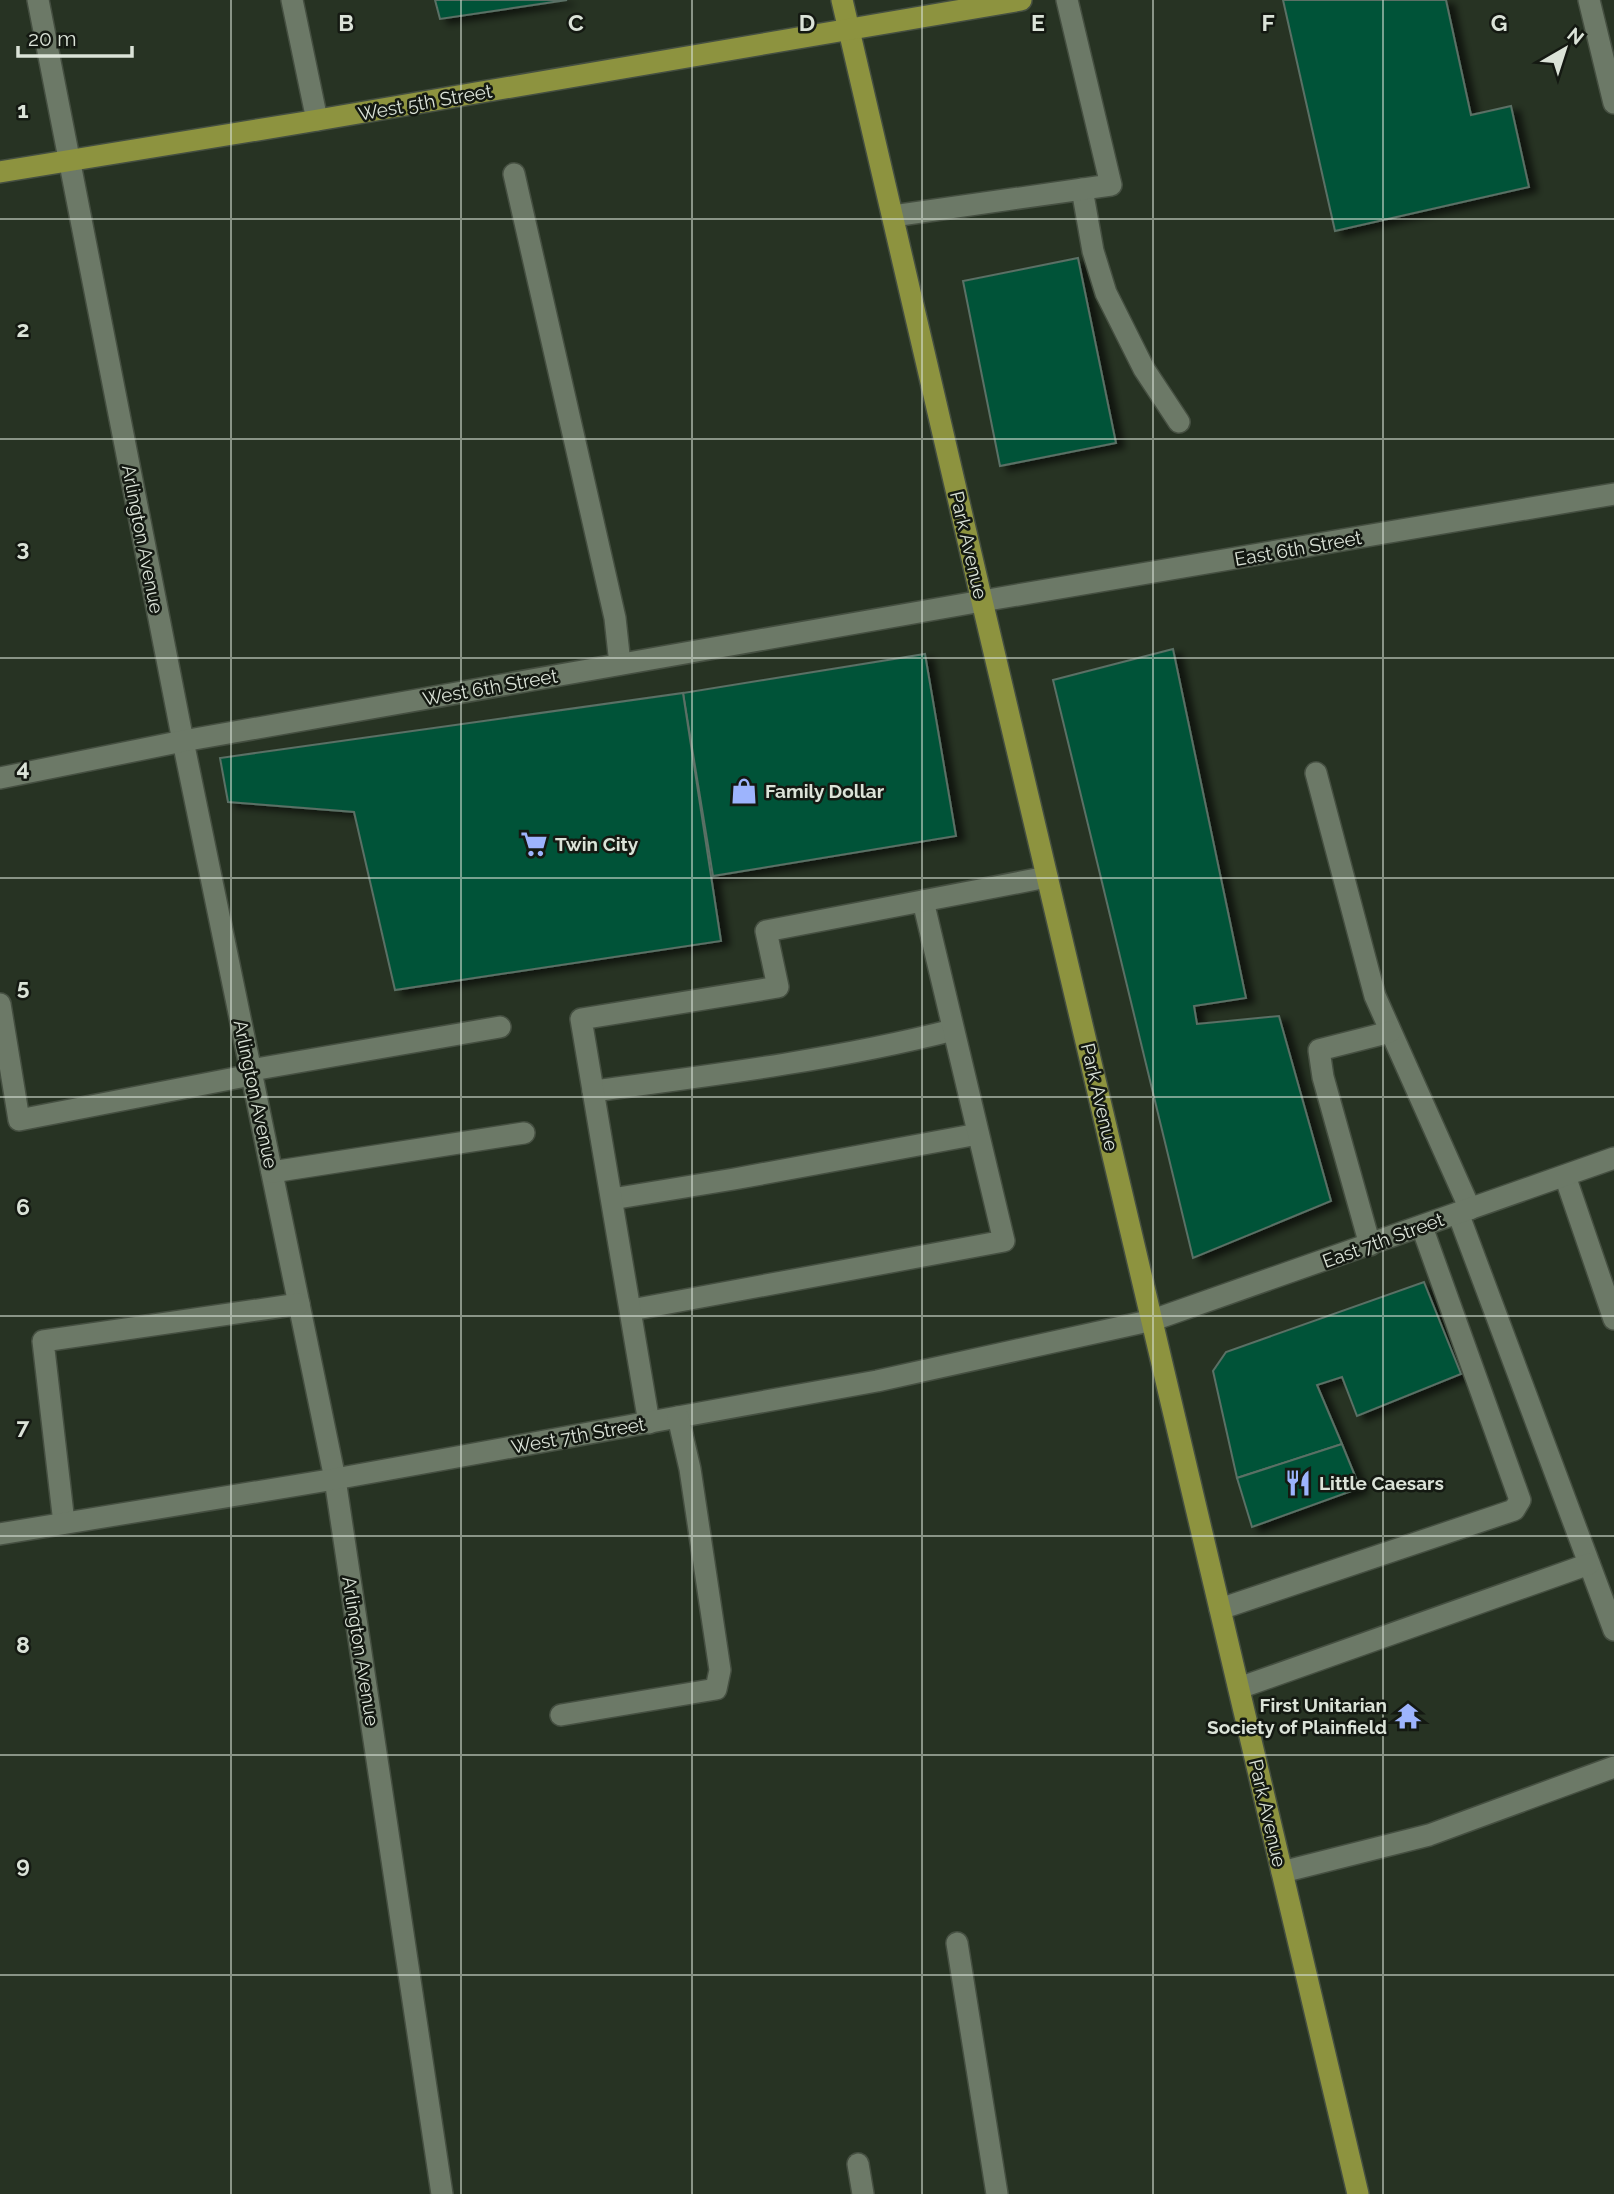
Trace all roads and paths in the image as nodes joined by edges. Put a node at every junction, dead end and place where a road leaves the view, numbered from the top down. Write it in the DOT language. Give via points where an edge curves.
graph roads {
  1 [pos="38,0"];
  2 [pos="292,0"];
  3 [pos="842,0"];
  4 [pos="1021,0"];
  5 [pos="1068,0"];
  6 [pos="1589,0"];
  7 [pos="850,29"];
  8 [pos="1614,103"];
  9 [pos="317,120"];
  10 [pos="68,160"];
  11 [pos="0,172"];
  12 [pos="514,174"];
  13 [pos="1082,190"];
  14 [pos="893,216"];
  15 [pos="1179,422"];
  16 [pos="1614,494"];
  17 [pos="982,601"];
  18 [pos="620,664"];
  19 [pos="183,741"];
  20 [pos="1316,774"];
  21 [pos="0,778"];
  22 [pos="1047,877"];
  23 [pos="923,901"];
  24 [pos="0,1004"];
  25 [pos="500,1027"];
  26 [pos="953,1030"];
  27 [pos="1390,1032"];
  28 [pos="251,1072"];
  29 [pos="593,1091"];
  30 [pos="524,1133"];
  31 [pos="978,1134"];
  32 [pos="1614,1158"];
  33 [pos="272,1172"];
  34 [pos="1565,1176"];
  35 [pos="612,1199"];
  36 [pos="1464,1211"];
  37 [pos="1422,1227"];
  38 [pos="1370,1245"];
  39 [pos="299,1304"];
  40 [pos="631,1310"];
  41 [pos="1614,1319"];
  42 [pos="1153,1320"];
  43 [pos="678,1417"];
  44 [pos="649,1423"];
  45 [pos="335,1479"];
  46 [pos="64,1523"];
  47 [pos="0,1534"];
  48 [pos="1590,1564"];
  49 [pos="1220,1609"];
  50 [pos="1614,1630"];
  51 [pos="1239,1688"];
  52 [pos="561,1715"];
  53 [pos="1614,1767"];
  54 [pos="1282,1872"];
  55 [pos="957,1942"];
  56 [pos="858,2164"];
  57 [pos="442,2194"];
  58 [pos="863,2194"];
  59 [pos="997,2194"];
  60 [pos="1358,2194"];
  1 -- 10 [label="street, Arlington Avenue"];
  2 -- 9 [label="street"];
  3 -- 7 [label="main road, Park Avenue"];
  4 -- 7 [label="main road, West 5th Street"];
  5 -- 13 [label="street" via="1111,185"];
  6 -- 8 [label="street"];
  7 -- 9 [label="main road, West 5th Street"];
  7 -- 14 [label="main road, Park Avenue"];
  9 -- 10 [label="main road, West 5th Street"];
  10 -- 11 [label="main road, West 5th Street"];
  10 -- 19 [label="street, Arlington Avenue"];
  12 -- 18 [label="street" via="615,618"];
  13 -- 14 [label="street"];
  13 -- 15 [label="street" via="1093,251 1107,293 1144,369"];
  14 -- 17 [label="main road, Park Avenue"];
  16 -- 17 [label="street, East 6th Street"];
  17 -- 18 [label="street, West 6th Street"];
  17 -- 22 [label="main road, Park Avenue"];
  18 -- 19 [label="street, West 6th Street"];
  19 -- 21 [label="street, West 6th Street"];
  19 -- 28 [label="street, Arlington Avenue"];
  20 -- 27 [label="street" via="1375,996"];
  22 -- 23 [label="street"];
  22 -- 42 [label="main road, Park Avenue"];
  23 -- 26 [label="street"];
  23 -- 29 [label="street" via="766,932 778,987 581,1019"];
  24 -- 28 [label="street" via="19,1120"];
  25 -- 28 [label="street"];
  26 -- 29 [label="street" via="729,1074"];
  26 -- 31 [label="street"];
  27 -- 36 [label="street"];
  27 -- 38 [label="street" via="1319,1051"];
  28 -- 33 [label="street, Arlington Avenue"];
  29 -- 35 [label="street"];
  30 -- 33 [label="street"];
  31 -- 35 [label="street"];
  31 -- 40 [label="street" via="1004,1241"];
  32 -- 34 [label="street, East 7th Street"];
  33 -- 39 [label="street, Arlington Avenue"];
  34 -- 36 [label="street, East 7th Street"];
  34 -- 41 [label="street"];
  35 -- 40 [label="street"];
  36 -- 37 [label="street, East 7th Street"];
  36 -- 48 [label="street"];
  37 -- 38 [label="street, East 7th Street"];
  37 -- 49 [label="street" via="1520,1500 1514,1510"];
  38 -- 42 [label="street, East 7th Street"];
  39 -- 45 [label="street, Arlington Avenue"];
  39 -- 46 [label="street" via="43,1341"];
  40 -- 44 [label="street"];
  42 -- 43 [label="street, West 7th Street" via="877,1381"];
  42 -- 49 [label="main road, Park Avenue"];
  43 -- 44 [label="street, West 7th Street"];
  43 -- 52 [label="street" via="720,1670 716,1689"];
  44 -- 45 [label="street, West 7th Street"];
  45 -- 46 [label="street, West 7th Street"];
  45 -- 57 [label="street, Arlington Avenue"];
  46 -- 47 [label="street, West 7th Street"];
  48 -- 50 [label="street"];
  48 -- 51 [label="street"];
  49 -- 51 [label="main road, Park Avenue"];
  51 -- 54 [label="main road, Park Avenue"];
  53 -- 54 [label="street" via="1429,1835"];
  54 -- 60 [label="main road, Park Avenue"];
  55 -- 59 [label="street"];
  56 -- 58 [label="street"];
}
